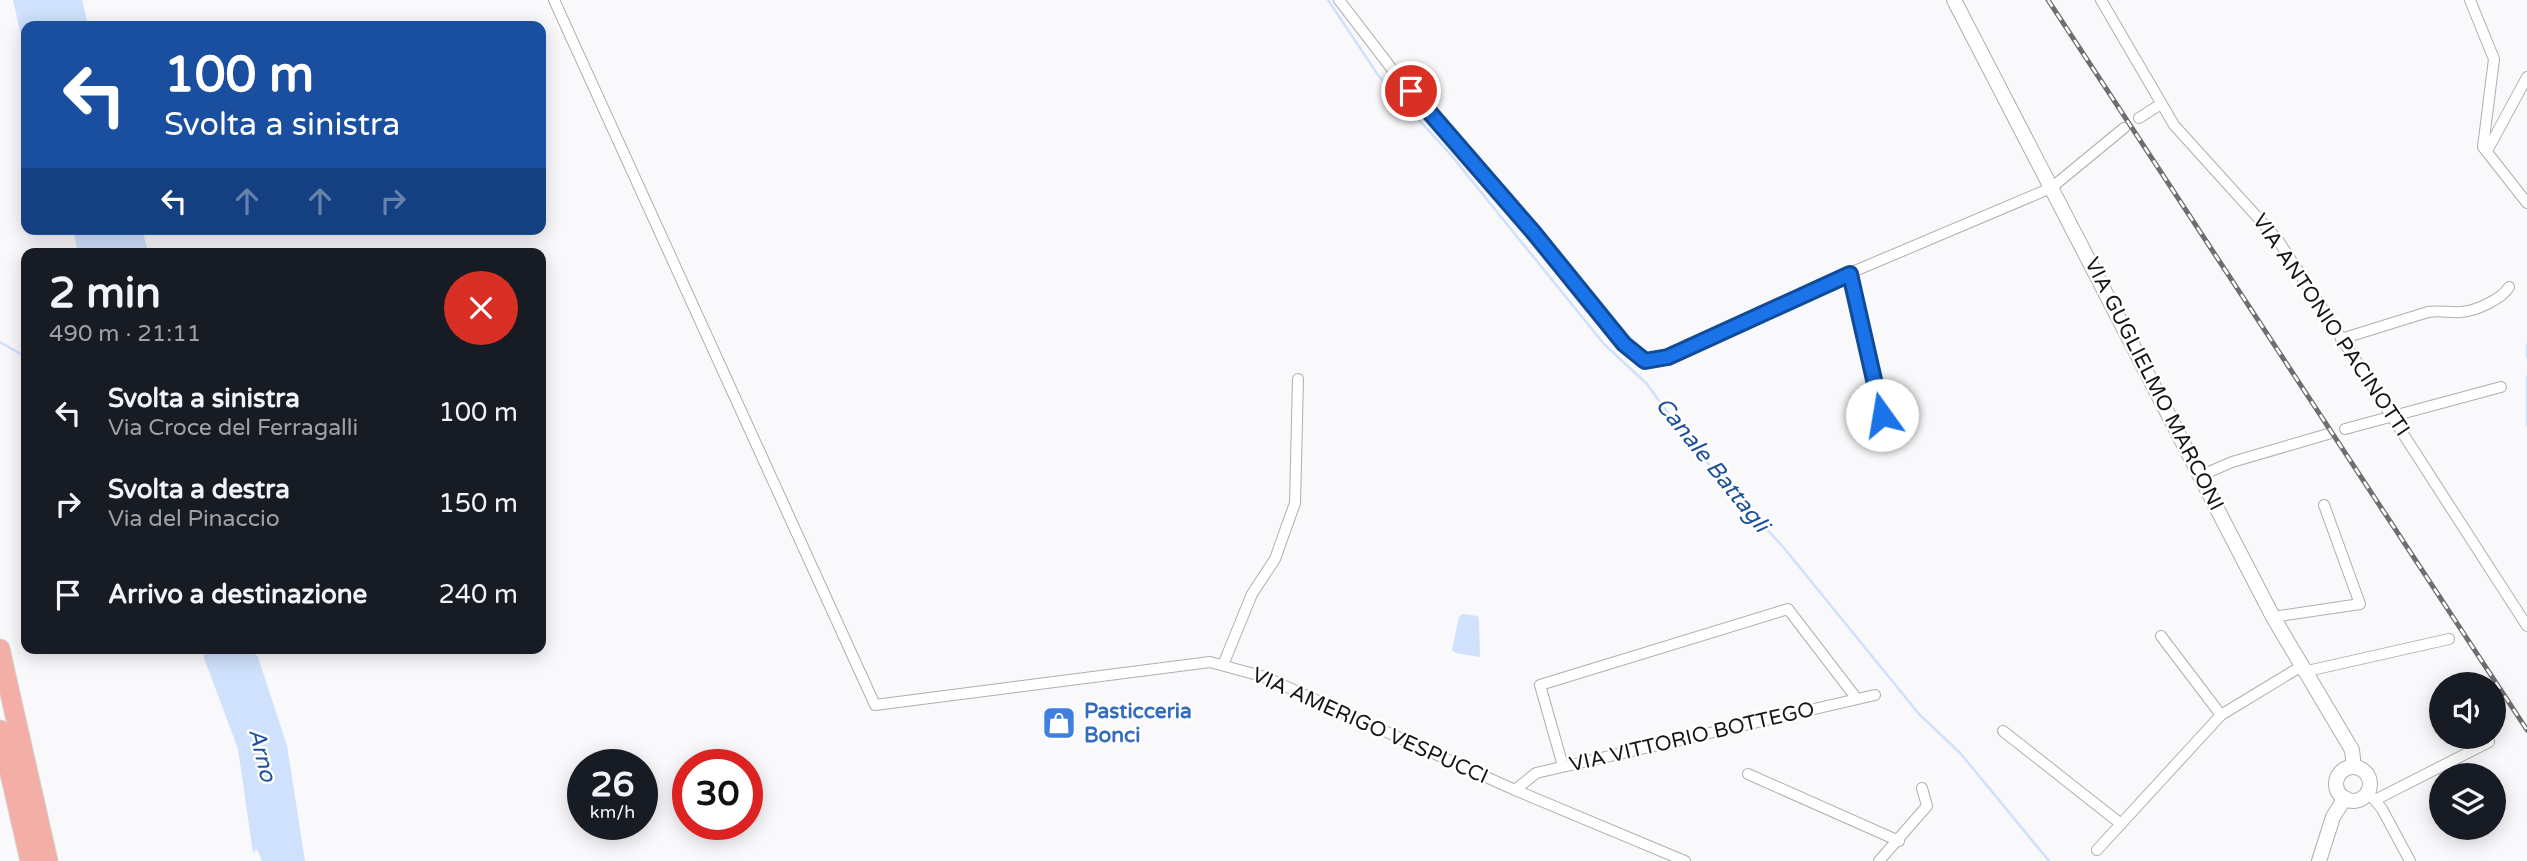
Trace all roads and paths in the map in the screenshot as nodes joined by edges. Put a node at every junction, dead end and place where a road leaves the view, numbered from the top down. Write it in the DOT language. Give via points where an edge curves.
graph roads {
  1 [pos="554,0"];
  2 [pos="1339,0"];
  3 [pos="1954,0"];
  4 [pos="2101,0"];
  5 [pos="2470,0"];
  6 [pos="2527,77"];
  7 [pos="2161,104"];
  8 [pos="2139,118"];
  9 [pos="2124,128"];
  10 [pos="2487,152"];
  11 [pos="2051,188"];
  12 [pos="2527,203"];
  13 [pos="1850,274"];
  14 [pos="2510,287"];
  15 [pos="2341,339"];
  16 [pos="1298,379"];
  17 [pos="2501,387"];
  18 [pos="1882,415"];
  19 [pos="2392,415"];
  20 [pos="2345,429"];
  21 [pos="2328,434"];
  22 [pos="2202,475"];
  23 [pos="2324,505"];
  24 [pos="2273,617"];
  25 [pos="2527,625"];
  26 [pos="2161,636"];
  27 [pos="2449,639"];
  28 [pos="0,649"];
  29 [pos="1223,665"];
  30 [pos="2302,670"];
  31 [pos="1875,695"];
  32 [pos="1857,699"];
  33 [pos="2221,715"];
  34 [pos="0,730"];
  35 [pos="2003,731"];
  36 [pos="2474,749"];
  37 [pos="1563,766"];
  38 [pos="2354,767"];
  39 [pos="1748,774"];
  40 [pos="1922,788"];
  41 [pos="1515,790"];
  42 [pos="2371,796"];
  43 [pos="2345,798"];
  44 [pos="2121,824"];
  45 [pos="1899,841"];
  46 [pos="2097,849"];
  47 [pos="30,861"];
  48 [pos="48,861"];
  49 [pos="1685,861"];
  50 [pos="1879,861"];
  51 [pos="2319,861"];
  52 [pos="2410,861"];
  1 -- 29 [label="street, VIA AMERIGO VESPUCCI" via="875,705 1210,662"];
  2 -- 13 [label="street" via="1624,344 1645,361 1668,357"];
  3 -- 11 [label="street, VIA GUGLIELMO MARCONI"];
  4 -- 7 [label="street, VIA ANTONIO PACINOTTI"];
  5 -- 10 [label="street" via="2494,59 2483,147"];
  6 -- 10 [label="street"];
  7 -- 8 [label="street"];
  7 -- 15 [label="street, VIA ANTONIO PACINOTTI" via="2197,152 2278,240"];
  9 -- 11 [label="street"];
  10 -- 12 [label="street"];
  11 -- 13 [label="street"];
  11 -- 22 [label="street, VIA GUGLIELMO MARCONI"];
  13 -- 18 [label="street"];
  14 -- 15 [label="street" via="2505,295 2466,312 2428,312"];
  15 -- 19 [label="street, VIA ANTONIO PACINOTTI"];
  16 -- 29 [label="street" via="1295,503 1275,559 1252,594"];
  17 -- 19 [label="street"];
  19 -- 20 [label="street"];
  19 -- 25 [label="street, VIA ANTONIO PACINOTTI"];
  21 -- 22 [label="street" via="2232,461"];
  22 -- 24 [label="street, VIA GUGLIELMO MARCONI"];
  23 -- 24 [label="street" via="2360,604"];
  24 -- 30 [label="street, VIA GUGLIELMO MARCONI"];
  26 -- 33 [label="street"];
  27 -- 30 [label="street"];
  28 -- 48 [label="highway"];
  29 -- 41 [label="street, VIA AMERIGO VESPUCCI" via="1265,677"];
  30 -- 33 [label="street"];
  30 -- 38 [label="street, VIA GUGLIELMO MARCONI" via="2352,750"];
  31 -- 32 [label="street, VIA VITTORIO BOTTEGO"];
  32 -- 37 [label="street, VIA VITTORIO BOTTEGO"];
  32 -- 37 [label="street" via="1788,609 1540,685"];
  33 -- 44 [label="street"];
  34 -- 47 [label="highway"];
  35 -- 44 [label="street"];
  36 -- 42 [label="street"];
  37 -- 41 [label="street, VIA VITTORIO BOTTEGO" via="1536,773"];
  38 -- 42 [label="street" via="2368,776"];
  38 -- 43 [label="street" via="2338,776 2337,786"];
  39 -- 45 [label="street"];
  40 -- 45 [label="street" via="1927,806"];
  41 -- 49 [label="street, VIA AMERIGO VESPUCCI"];
  42 -- 43 [label="street"];
  42 -- 52 [label="street"];
  43 -- 51 [label="street" via="2333,817"];
  44 -- 46 [label="street"];
  45 -- 50 [label="street"];
}
